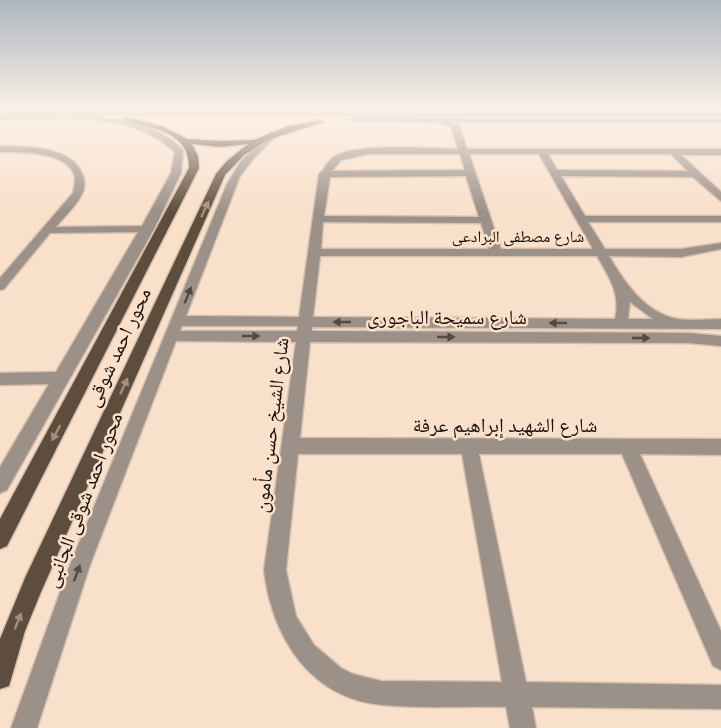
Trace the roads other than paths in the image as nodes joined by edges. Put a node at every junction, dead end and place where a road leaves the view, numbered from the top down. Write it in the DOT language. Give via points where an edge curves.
graph roads {
  1 [pos="174,144"];
  2 [pos="189,144"];
  3 [pos="253,144"];
  4 [pos="259,144"];
  5 [pos="461,144"];
  6 [pos="0,149"];
  7 [pos="463,152"];
  8 [pos="542,152"];
  9 [pos="673,152"];
  10 [pos="721,152"];
  11 [pos="470,173"];
  12 [pos="555,173"];
  13 [pos="324,174"];
  14 [pos="695,174"];
  15 [pos="721,198"];
  16 [pos="318,219"];
  17 [pos="583,219"];
  18 [pos="721,219"];
  19 [pos="485,220"];
  20 [pos="148,229"];
  21 [pos="47,230"];
  22 [pos="721,246"];
  23 [pos="314,252"];
  24 [pos="496,252"];
  25 [pos="601,253"];
  26 [pos="0,286"];
  27 [pos="622,290"];
  28 [pos="620,324"];
  29 [pos="675,324"];
  30 [pos="721,324"];
  31 [pos="175,328"];
  32 [pos="304,329"];
  33 [pos="721,341"];
  34 [pos="61,378"];
  35 [pos="0,379"];
  36 [pos="289,446"];
  37 [pos="469,446"];
  38 [pos="627,446"];
  39 [pos="721,447"];
  40 [pos="0,484"];
  41 [pos="0,539"];
  42 [pos="721,658"];
  43 [pos="0,677"];
  44 [pos="516,695"];
  45 [pos="721,697"];
  46 [pos="24,728"];
  47 [pos="523,728"];
  1 -- 20 [label="street" via="179,151 176,173"];
  2 -- 41 [label="main road, محور احمد شوقى, one-way" via="196,159 190,176"];
  43 -- 3 [label="main road, محور احمد شوقى, one-way" via="33,586 221,174 240,151"];
  31 -- 4 [label="street, محور احمد شوقى الجانبى, one-way" via="238,169"];
  5 -- 7 [label="street"];
  6 -- 21 [label="street" via="53,154 79,171 78,193"];
  7 -- 8 [label="street"];
  7 -- 11 [label="street"];
  7 -- 13 [label="street" via="349,154 333,162"];
  8 -- 9 [label="street"];
  8 -- 12 [label="street"];
  9 -- 10 [label="street"];
  9 -- 14 [label="street"];
  11 -- 13 [label="street"];
  11 -- 19 [label="street"];
  12 -- 14 [label="street"];
  12 -- 17 [label="street"];
  13 -- 16 [label="street, شارع الشيخ حسن مأمون"];
  14 -- 15 [label="street"];
  16 -- 19 [label="street"];
  16 -- 23 [label="street, شارع الشيخ حسن مأمون"];
  17 -- 18 [label="street"];
  17 -- 25 [label="street"];
  19 -- 24 [label="street"];
  20 -- 21 [label="street"];
  20 -- 34 [label="street"];
  21 -- 26 [label="street"];
  22 -- 25 [label="street, شارع مصطفى البرادعى" via="697,252"];
  23 -- 24 [label="street, شارع مصطفى البرادعى"];
  23 -- 32 [label="street, شارع الشيخ حسن مأمون"];
  24 -- 25 [label="street, شارع مصطفى البرادعى"];
  25 -- 27 [label="street"];
  27 -- 28 [label="street" via="624,308"];
  27 -- 29 [label="street" via="650,312"];
  28 -- 29 [label="street, شارع سميحة الباجورى"];
  28 -- 32 [label="street, شارع سميحة الباجورى, one-way"];
  29 -- 30 [label="street, شارع سميحة الباجورى"];
  31 -- 32 [label="street, شارع سميحة الباجورى"];
  46 -- 31 [label="street, محور احمد شوقى الجانبى, one-way" via="83,555"];
  32 -- 33 [label="street, شارع سميحة الباجورى, one-way"];
  32 -- 36 [label="street, شارع الشيخ حسن مأمون"];
  34 -- 35 [label="street"];
  34 -- 40 [label="street"];
  36 -- 37 [label="street, شارع الشهيد إبراهيم عرفة"];
  36 -- 44 [label="street, شارع الشيخ حسن مأمون" via="277,590 296,641 318,666 348,684 381,693"];
  37 -- 38 [label="street, شارع الشهيد إبراهيم عرفة"];
  37 -- 44 [label="street"];
  38 -- 39 [label="street, شارع الشهيد إبراهيم عرفة"];
  38 -- 42 [label="street"];
  44 -- 45 [label="street, شارع الشيخ حسن مأمون"];
  44 -- 47 [label="street"];
}
